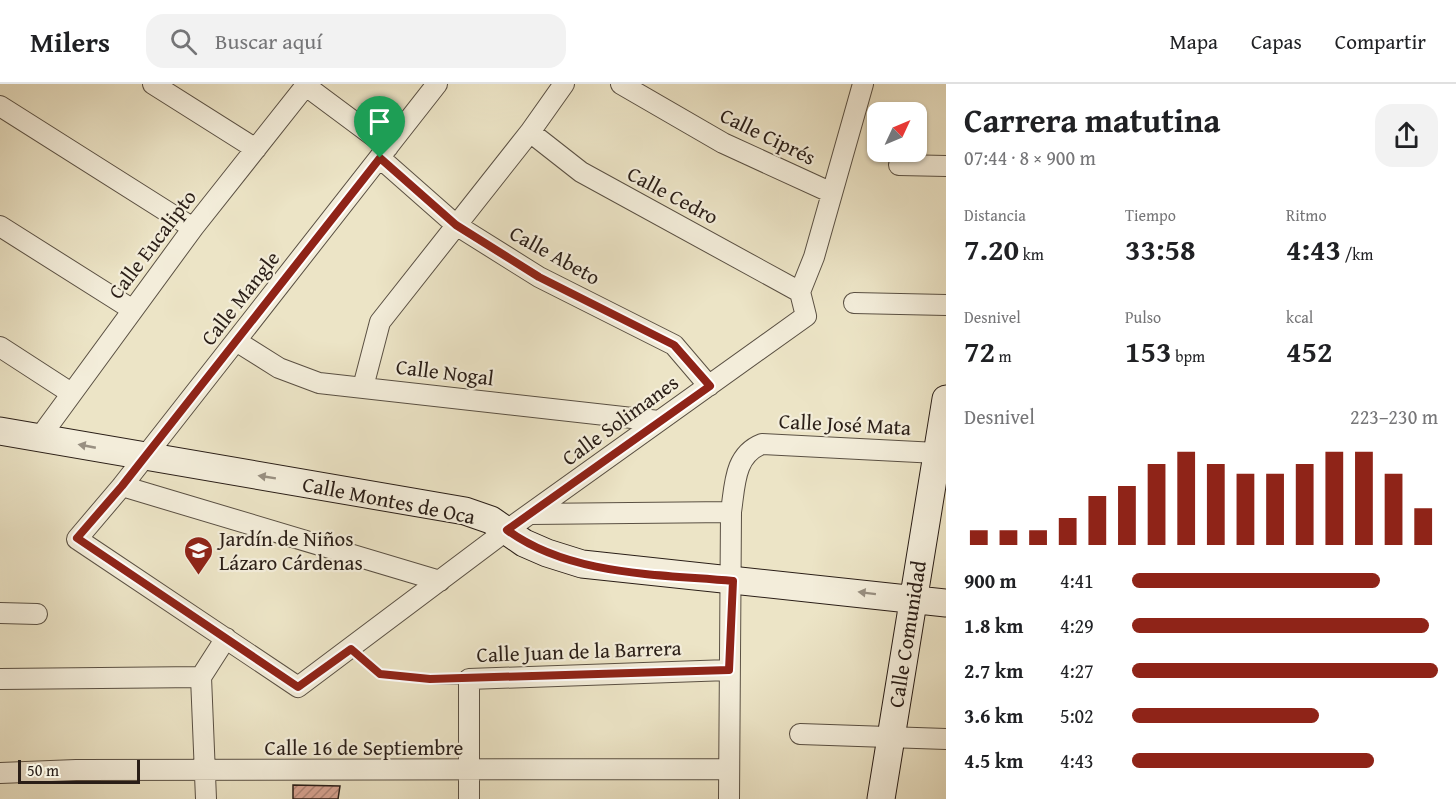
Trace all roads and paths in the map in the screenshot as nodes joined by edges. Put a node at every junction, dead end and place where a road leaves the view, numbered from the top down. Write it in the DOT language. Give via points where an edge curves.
graph roads {
  1 [pos="153,84"];
  2 [pos="437,84"];
  3 [pos="564,84"];
  4 [pos="621,84"];
  5 [pos="307,85"];
  6 [pos="857,86"];
  7 [pos="0,106"];
  8 [pos="530,132"];
  9 [pos="256,149"];
  10 [pos="384,152"];
  11 [pos="899,165"];
  12 [pos="946,166"];
  13 [pos="832,193"];
  14 [pos="456,225"];
  15 [pos="0,226"];
  16 [pos="193,228"];
  17 [pos="800,292"];
  18 [pos="854,303"];
  19 [pos="946,305"];
  20 [pos="133,310"];
  21 [pos="236,341"];
  22 [pos="0,347"];
  23 [pos="710,386"];
  24 [pos="363,387"];
  25 [pos="71,393"];
  26 [pos="946,399"];
  27 [pos="659,421"];
  28 [pos="0,431"];
  29 [pos="40,437"];
  30 [pos="940,449"];
  31 [pos="144,457"];
  32 [pos="122,486"];
  33 [pos="731,512"];
  34 [pos="530,514"];
  35 [pos="507,530"];
  36 [pos="440,581"];
  37 [pos="733,581"];
  38 [pos="912,598"];
  39 [pos="946,603"];
  40 [pos="0,613"];
  41 [pos="37,614"];
  42 [pos="226,638"];
  43 [pos="351,649"];
  44 [pos="729,670"];
  45 [pos="201,677"];
  46 [pos="0,679"];
  47 [pos="430,679"];
  48 [pos="469,679"];
  49 [pos="800,734"];
  50 [pos="890,739"];
  51 [pos="946,739"];
  52 [pos="729,769"];
  53 [pos="469,770"];
  54 [pos="206,771"];
  55 [pos="0,773"];
  56 [pos="206,799"];
  57 [pos="469,799"];
  58 [pos="729,799"];
  59 [pos="881,799"];
  1 -- 9 [label="street"];
  2 -- 10 [label="street, Calle Mangle"];
  3 -- 8 [label="street"];
  4 -- 13 [label="street, Calle Ciprés" via="723,143"];
  5 -- 9 [label="street, Calle Eucalipto"];
  5 -- 10 [label="street, Calle Abeto"];
  6 -- 13 [label="street, Calle Solimanes"];
  7 -- 16 [label="street"];
  8 -- 14 [label="street"];
  8 -- 17 [label="street, Calle Cedro" via="581,172"];
  9 -- 16 [label="street, Calle Eucalipto"];
  10 -- 14 [label="street, Calle Abeto"];
  10 -- 21 [label="street, Calle Mangle"];
  11 -- 12 [label="street"];
  13 -- 17 [label="street, Calle Solimanes"];
  14 -- 23 [label="street, Calle Abeto" via="539,277 674,345"];
  14 -- 24 [label="street" via="380,322"];
  15 -- 20 [label="street"];
  16 -- 20 [label="street, Calle Eucalipto"];
  17 -- 23 [label="street, Calle Solimanes" via="806,316"];
  18 -- 19 [label="street"];
  20 -- 25 [label="street, Calle Eucalipto"];
  21 -- 24 [label="street, Calle Nogal" via="279,368 319,383"];
  21 -- 31 [label="street, Calle Mangle"];
  22 -- 25 [label="street"];
  23 -- 27 [label="street, Calle Solimanes"];
  24 -- 27 [label="street, Calle Nogal"];
  25 -- 29 [label="street, Calle Eucalipto"];
  26 -- 30 [label="main road, Calle Comunidad"];
  27 -- 34 [label="street, Calle Solimanes"];
  28 -- 29 [label="main road, Calle Montes de Oca"];
  31 -- 29 [label="main road, Calle Montes de Oca, one-way"];
  30 -- 33 [label="street, Calle José Mata" via="762,444 743,457"];
  30 -- 38 [label="main road, Calle Comunidad"];
  31 -- 32 [label="street, Calle Mangle"];
  35 -- 31 [label="main road, Calle Montes de Oca, one-way" via="492,520 454,509"];
  32 -- 36 [label="street"];
  32 -- 42 [label="street, Calle Mangle" via="77,538"];
  33 -- 34 [label="street"];
  33 -- 37 [label="street"];
  34 -- 35 [label="street, Calle Solimanes"];
  35 -- 36 [label="street, Calle Solimanes"];
  35 -- 37 [label="main road, Calle Montes de Oca" via="524,543 582,564"];
  36 -- 43 [label="street, Calle Solimanes"];
  38 -- 37 [label="main road, Calle Montes de Oca, one-way"];
  37 -- 44 [label="street"];
  38 -- 39 [label="main road, Calle Montes de Oca"];
  38 -- 50 [label="main road, Calle Comunidad"];
  40 -- 41 [label="street"];
  42 -- 43 [label="street, Calle Solimanes" via="298,687"];
  42 -- 45 [label="street"];
  43 -- 47 [label="path" via="380,674"];
  44 -- 48 [label="street, Calle Juan de la Barrera"];
  44 -- 52 [label="street"];
  45 -- 46 [label="street"];
  45 -- 54 [label="street"];
  47 -- 48 [label="lane, Calle Juan de la Barrera"];
  48 -- 53 [label="street"];
  49 -- 50 [label="street"];
  50 -- 51 [label="street"];
  50 -- 59 [label="main road, Calle Comunidad"];
  52 -- 53 [label="street, Calle 16 de Septiembre"];
  52 -- 58 [label="street"];
  53 -- 54 [label="street, Calle 16 de Septiembre"];
  53 -- 57 [label="street"];
  54 -- 55 [label="street, Calle 16 de Septiembre"];
  54 -- 56 [label="street"];
}
